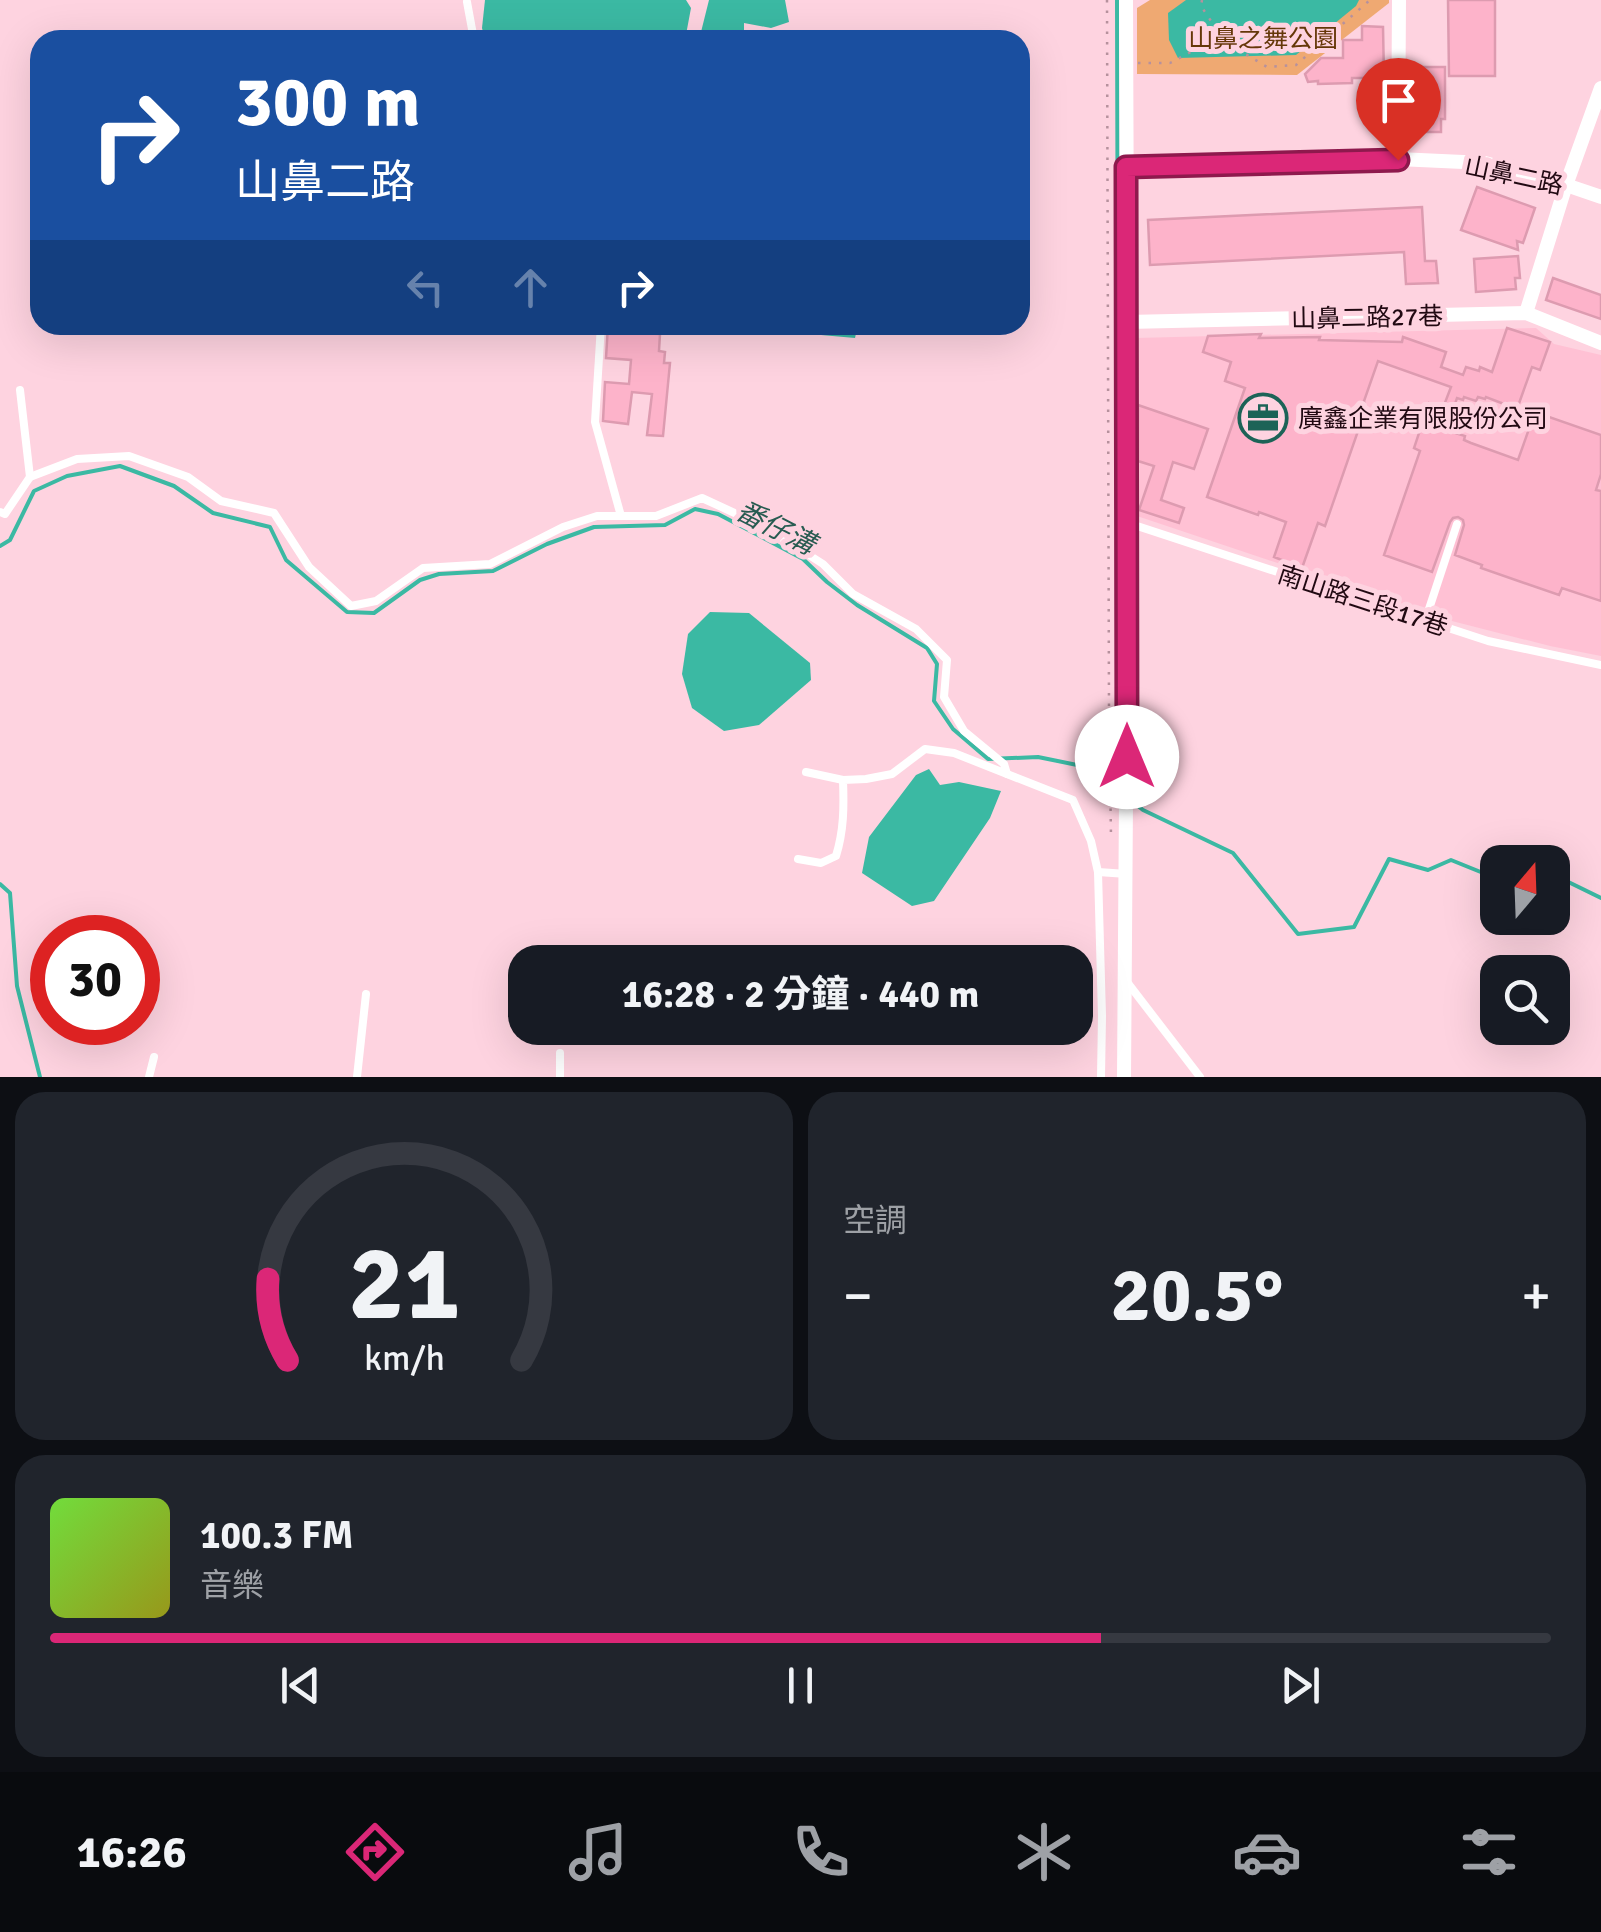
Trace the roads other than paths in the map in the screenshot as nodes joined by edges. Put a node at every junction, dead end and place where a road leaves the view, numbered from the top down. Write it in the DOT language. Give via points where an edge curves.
graph roads {
  1 [pos="1399,0"];
  2 [pos="1127,1"];
  3 [pos="467,2"];
  4 [pos="472,30"];
  5 [pos="1601,88"];
  6 [pos="1398,160"];
  7 [pos="1126,167"];
  8 [pos="1566,184"];
  9 [pos="1601,197"];
  10 [pos="1526,313"];
  11 [pos="1127,322"];
  12 [pos="599,335"];
  13 [pos="1601,343"];
  14 [pos="20,390"];
  15 [pos="30,476"];
  16 [pos="0,512"];
  17 [pos="621,516"];
  18 [pos="1128,523"];
  19 [pos="1457,524"];
  20 [pos="1425,621"];
  21 [pos="1601,666"];
  22 [pos="806,772"];
  23 [pos="1007,774"];
  24 [pos="843,780"];
  25 [pos="798,859"];
  26 [pos="1098,872"];
  27 [pos="1126,874"];
  28 [pos="1126,980"];
  29 [pos="366,994"];
  30 [pos="560,1054"];
  31 [pos="154,1057"];
  32 [pos="150,1077"];
  33 [pos="357,1077"];
  34 [pos="560,1077"];
  35 [pos="1100,1077"];
  36 [pos="1124,1077"];
  37 [pos="1200,1077"];
  1 -- 6 [label="street"];
  2 -- 7 [label="street"];
  3 -- 4 [label="lane"];
  5 -- 8 [label="street"];
  6 -- 7 [label="street, 山鼻二路"];
  6 -- 8 [label="street, 山鼻二路" via="1485,163"];
  7 -- 11 [label="street"];
  8 -- 9 [label="street, 山鼻二路"];
  8 -- 10 [label="street"];
  10 -- 11 [label="street, 山鼻二路27巷"];
  10 -- 13 [label="street, 山鼻二路27巷"];
  11 -- 18 [label="street"];
  12 -- 17 [label="lane" via="595,422"];
  14 -- 15 [label="lane"];
  15 -- 16 [label="lane" via="13,505"];
  15 -- 17 [label="lane" via="77,459 129,456 188,477 221,502 274,513 309,567 351,606 376,601 423,568 490,564 563,527"];
  17 -- 23 [label="lane" via="656,516 702,498 823,564 853,594 916,628 946,660 944,697 964,731"];
  18 -- 20 [label="lane, 南山路三段17巷"];
  18 -- 27 [label="street"];
  19 -- 20 [label="lane"];
  20 -- 21 [label="lane, 南山路三段17巷"];
  22 -- 24 [label="lane"];
  23 -- 24 [label="lane" via="954,753 925,750 892,774"];
  23 -- 26 [label="lane" via="1073,800"];
  24 -- 25 [label="lane" via="836,856"];
  26 -- 27 [label="lane"];
  26 -- 35 [label="lane"];
  27 -- 28 [label="street"];
  28 -- 36 [label="street"];
  28 -- 37 [label="lane"];
  29 -- 33 [label="lane"];
  30 -- 34 [label="lane"];
  31 -- 32 [label="lane"];
}
